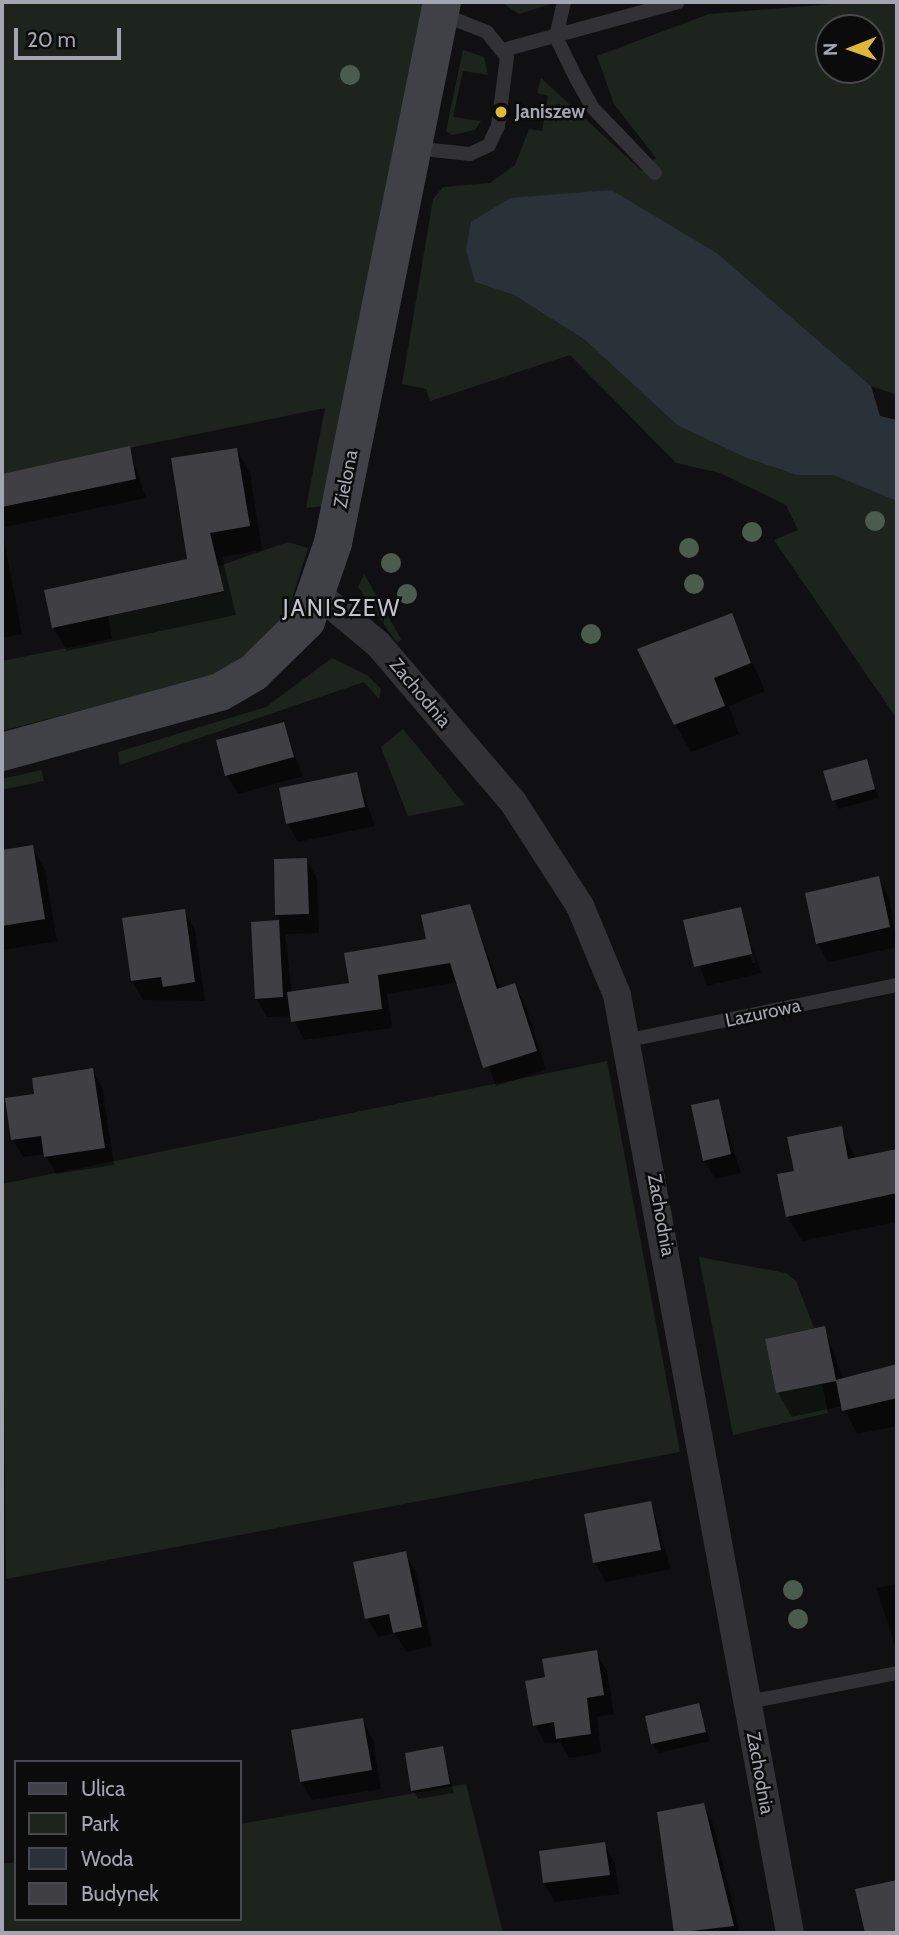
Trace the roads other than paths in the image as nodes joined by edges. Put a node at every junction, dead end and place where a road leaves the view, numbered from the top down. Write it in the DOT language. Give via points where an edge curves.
graph roads {
  1 [pos="564,2"];
  2 [pos="678,2"];
  3 [pos="441,8"];
  4 [pos="556,37"];
  5 [pos="503,50"];
  6 [pos="413,148"];
  7 [pos="654,173"];
  8 [pos="319,595"];
  9 [pos="2,752"];
  10 [pos="897,985"];
  11 [pos="629,1040"];
  12 [pos="897,1673"];
  13 [pos="748,1703"];
  14 [pos="790,1933"];
  1 -- 4 [label="lane"];
  2 -- 4 [label="lane"];
  3 -- 5 [label="lane" via="486,32"];
  3 -- 6 [label="street, Zielona"];
  4 -- 5 [label="lane"];
  4 -- 7 [label="lane" via="592,107"];
  5 -- 6 [label="lane" via="508,77 489,145 458,155"];
  6 -- 8 [label="street, Zielona"];
  8 -- 9 [label="street, Zielona" via="285,647 220,692"];
  8 -- 11 [label="street, Zachodnia" via="378,644 552,858 600,950"];
  10 -- 11 [label="lane, Lazurowa"];
  11 -- 13 [label="street, Zachodnia"];
  12 -- 13 [label="lane"];
  13 -- 14 [label="street, Zachodnia"];
}
